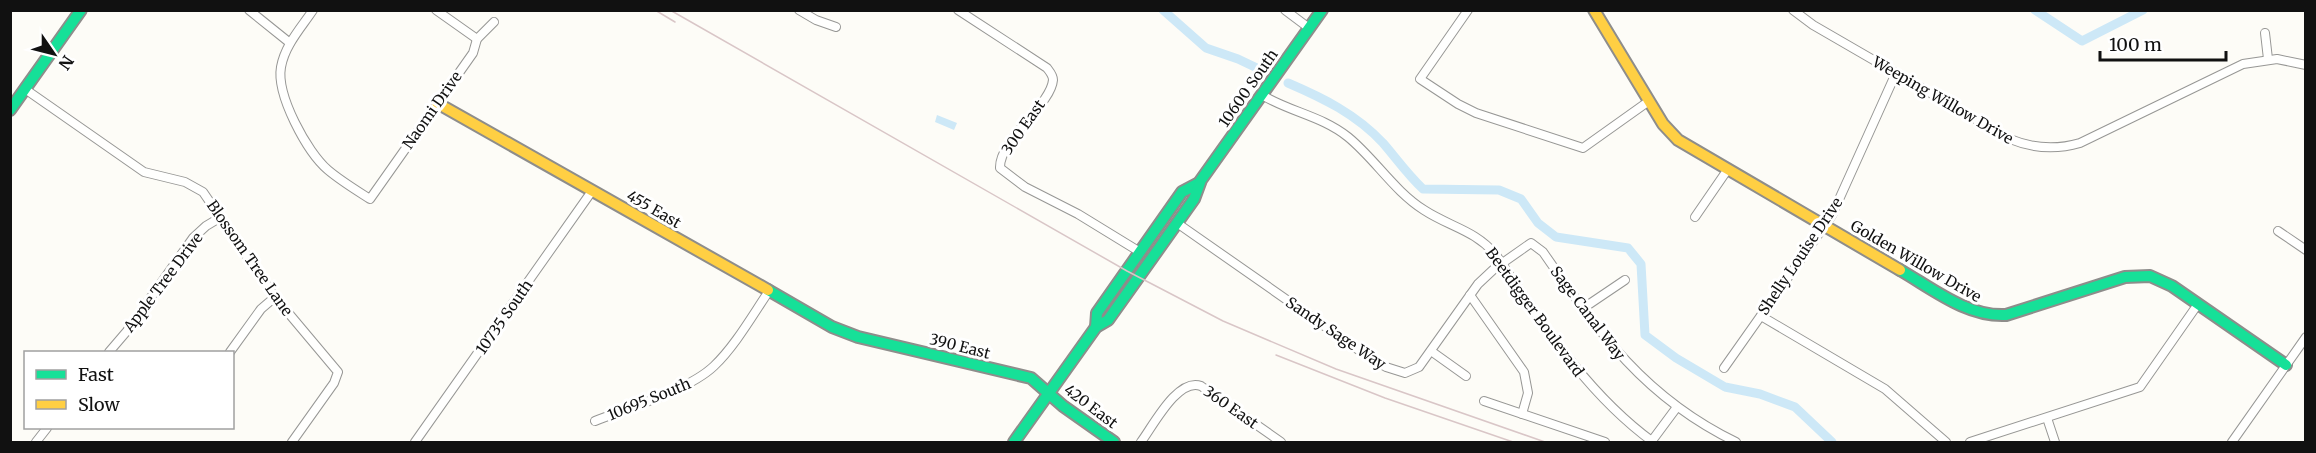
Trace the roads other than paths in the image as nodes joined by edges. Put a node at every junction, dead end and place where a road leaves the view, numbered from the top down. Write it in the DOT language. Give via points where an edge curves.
graph roads {
  1 [pos="81,10"];
  2 [pos="249,10"];
  3 [pos="313,10"];
  4 [pos="436,10"];
  5 [pos="799,10"];
  6 [pos="958,10"];
  7 [pos="1285,10"];
  8 [pos="1322,10"];
  9 [pos="1468,10"];
  10 [pos="1594,10"];
  11 [pos="1793,10"];
  12 [pos="494,22"];
  13 [pos="836,27"];
  14 [pos="1309,28"];
  15 [pos="2265,33"];
  16 [pos="477,39"];
  17 [pos="290,43"];
  18 [pos="2268,59"];
  19 [pos="2306,65"];
  20 [pos="1896,73"];
  21 [pos="25,89"];
  22 [pos="1262,95"];
  23 [pos="1649,101"];
  24 [pos="437,103"];
  25 [pos="10,110"];
  26 [pos="1728,169"];
  27 [pos="1199,183"];
  28 [pos="592,191"];
  29 [pos="221,217"];
  30 [pos="1695,217"];
  31 [pos="1178,223"];
  32 [pos="1824,226"];
  33 [pos="2278,231"];
  34 [pos="1531,243"];
  35 [pos="2306,250"];
  36 [pos="1140,252"];
  37 [pos="1502,263"];
  38 [pos="1625,280"];
  39 [pos="769,291"];
  40 [pos="1470,295"];
  41 [pos="274,297"];
  42 [pos="2198,304"];
  43 [pos="1582,309"];
  44 [pos="1761,316"];
  45 [pos="1096,327"];
  46 [pos="858,337"];
  47 [pos="2306,337"];
  48 [pos="110,351"];
  49 [pos="231,351"];
  50 [pos="1431,351"];
  51 [pos="2286,365"];
  52 [pos="1724,368"];
  53 [pos="1466,376"];
  54 [pos="1050,393"];
  55 [pos="1484,401"];
  56 [pos="1677,407"];
  57 [pos="1522,414"];
  58 [pos="2047,418"];
  59 [pos="595,421"];
  60 [pos="46,429"];
  61 [pos="36,442"];
  62 [pos="292,442"];
  63 [pos="415,442"];
  64 [pos="1014,442"];
  65 [pos="1114,442"];
  66 [pos="1141,442"];
  67 [pos="1281,442"];
  68 [pos="1605,442"];
  69 [pos="1652,442"];
  70 [pos="1736,442"];
  71 [pos="1946,442"];
  72 [pos="1970,442"];
  73 [pos="2055,442"];
  74 [pos="2232,442"];
  1 -- 21 [label="street"];
  2 -- 17 [label="street"];
  3 -- 17 [label="street"];
  4 -- 16 [label="street"];
  5 -- 13 [label="street"];
  6 -- 36 [label="street, 300 East" via="1052,74 1053,82 1044,99 1007,148 1000,168 1014,180"];
  7 -- 14 [label="street"];
  8 -- 14 [label="street, 10600 South"];
  9 -- 23 [label="street" via="1420,79 1467,109 1583,148"];
  10 -- 23 [label="street, Golden Willow Drive"];
  11 -- 20 [label="street, Weeping Willow Drive"];
  12 -- 16 [label="street, Naomi Drive"];
  14 -- 22 [label="street, 10600 South"];
  15 -- 18 [label="street"];
  16 -- 24 [label="street, Naomi Drive" via="473,53"];
  17 -- 24 [label="street, Naomi Drive" via="280,77 287,107 315,156 328,170 370,199"];
  18 -- 19 [label="street, Weeping Willow Drive"];
  18 -- 20 [label="street, Weeping Willow Drive" via="2236,67 2090,139 2050,148 2010,139"];
  20 -- 32 [label="street, Shelly Louise Drive" via="1840,200"];
  21 -- 25 [label="street"];
  21 -- 29 [label="street, Blossom Tree Lane" via="144,172 195,186 210,199"];
  22 -- 27 [label="street, 10600 South"];
  22 -- 37 [label="street, Beetdigger Boulevard" via="1339,130 1408,198 1432,215 1478,237"];
  23 -- 26 [label="street, Golden Willow Drive" via="1672,135"];
  24 -- 28 [label="street, 455 East"];
  26 -- 30 [label="street"];
  26 -- 32 [label="street, Golden Willow Drive"];
  27 -- 31 [label="street, 10600 South" via="1194,199"];
  27 -- 36 [label="street, 10600 South" via="1182,192"];
  28 -- 39 [label="street, 455 East"];
  28 -- 63 [label="street, 10735 South"];
  29 -- 41 [label="street, Blossom Tree Lane"];
  29 -- 48 [label="street, Apple Tree Drive" via="193,238"];
  31 -- 45 [label="street, 10600 South" via="1108,320"];
  31 -- 50 [label="street, Sandy Sage Way" via="1386,367 1412,372"];
  32 -- 42 [label="street, Golden Willow Drive" via="1982,315 2006,315 2133,276 2158,278"];
  32 -- 44 [label="street, Shelly Louise Drive"];
  33 -- 35 [label="street"];
  34 -- 37 [label="street, Sandy Sage Way"];
  34 -- 43 [label="street, Sage Canal Way" via="1543,252"];
  36 -- 45 [label="street, 10600 South" via="1097,313"];
  37 -- 40 [label="street, Sandy Sage Way"];
  37 -- 69 [label="street, Beetdigger Boulevard" via="1572,364 1615,411"];
  38 -- 43 [label="street"];
  39 -- 46 [label="street, 455 East" via="832,327"];
  39 -- 59 [label="street, 10695 South" via="708,371 688,384"];
  40 -- 50 [label="street, Sandy Sage Way"];
  40 -- 57 [label="street" via="1524,372 1528,393"];
  41 -- 49 [label="street"];
  41 -- 62 [label="street, Blossom Tree Lane" via="338,372"];
  42 -- 51 [label="street, Golden Willow Drive"];
  42 -- 58 [label="street" via="2140,387"];
  43 -- 56 [label="street, Sage Canal Way" via="1631,368"];
  44 -- 52 [label="street, Shelly Louise Drive"];
  44 -- 71 [label="street" via="1885,389"];
  45 -- 54 [label="street, 10600 South"];
  46 -- 54 [label="street, 390 East" via="1031,378"];
  47 -- 51 [label="street"];
  50 -- 53 [label="street"];
  51 -- 74 [label="street"];
  54 -- 64 [label="street, 10600 South"];
  54 -- 65 [label="street, 420 East"];
  55 -- 57 [label="street"];
  56 -- 69 [label="street"];
  56 -- 70 [label="street, Sage Canal Way"];
  57 -- 68 [label="street"];
  58 -- 72 [label="street"];
  58 -- 73 [label="street"];
  60 -- 61 [label="street"];
  66 -- 67 [label="street, 360 East" via="1178,391 1190,384 1201,386"];
}
